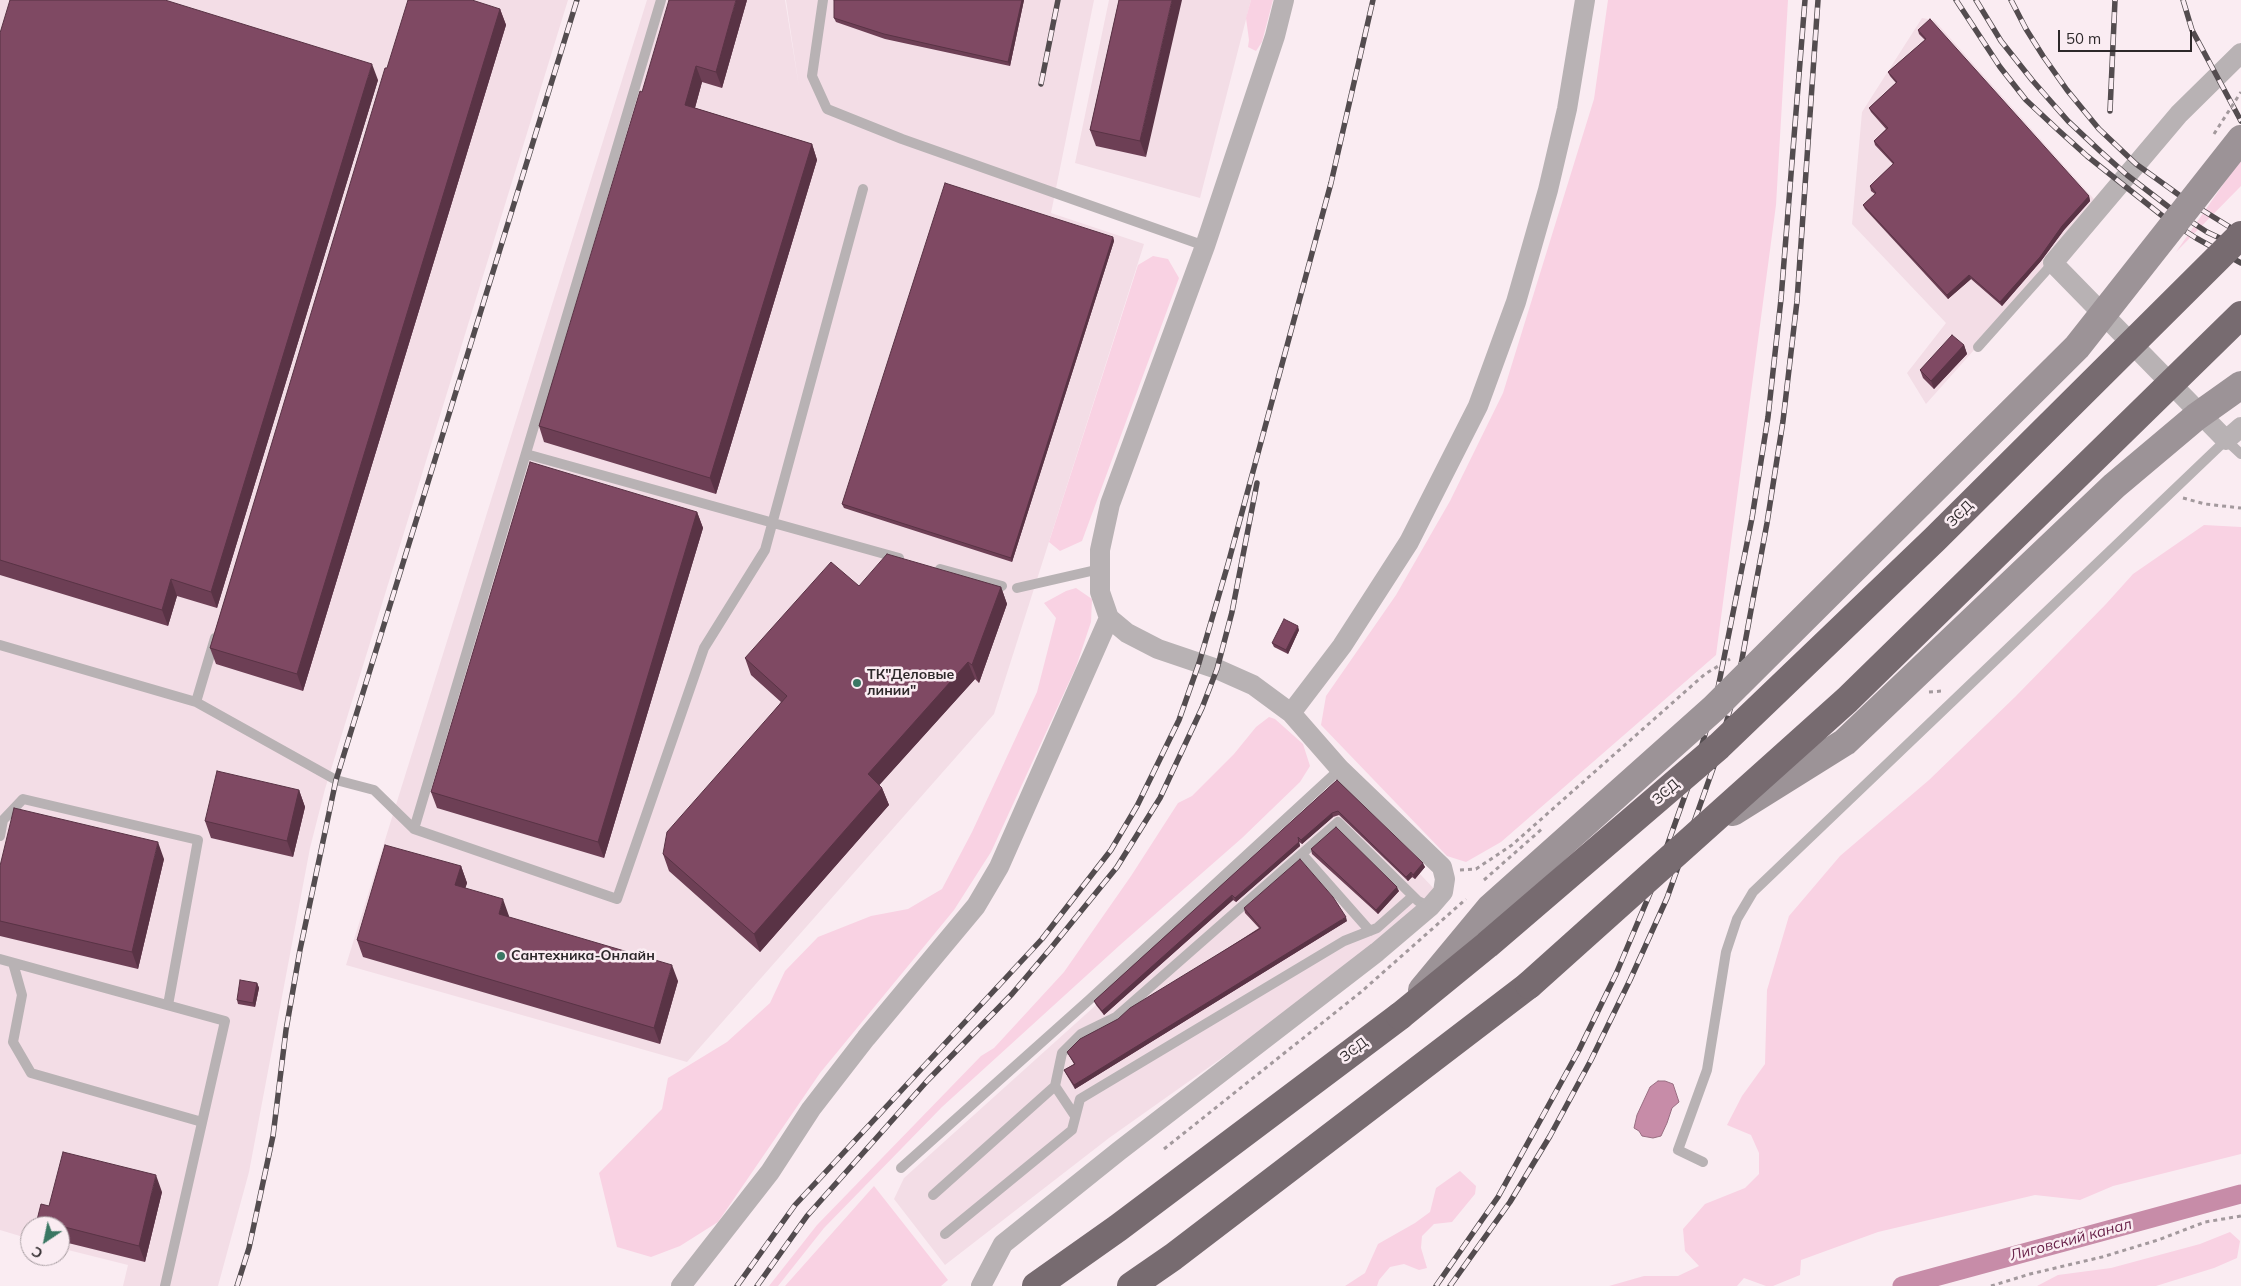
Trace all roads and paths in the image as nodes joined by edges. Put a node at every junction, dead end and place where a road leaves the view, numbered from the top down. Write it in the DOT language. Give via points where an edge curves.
graph roads {
  1 [pos="661,0"];
  2 [pos="823,0"];
  3 [pos="1284,0"];
  4 [pos="1585,0"];
  5 [pos="2241,54"];
  6 [pos="2241,92"];
  7 [pos="2241,139"];
  8 [pos="2209,142"];
  9 [pos="863,189"];
  10 [pos="2241,235"];
  11 [pos="1205,246"];
  12 [pos="2053,263"];
  13 [pos="2241,315"];
  14 [pos="1978,347"];
  15 [pos="2241,385"];
  16 [pos="2234,433"];
  17 [pos="526,454"];
  18 [pos="2241,454"];
  19 [pos="2169,495"];
  20 [pos="2241,508"];
  21 [pos="772,524"];
  22 [pos="912,562"];
  23 [pos="930,567"];
  24 [pos="1100,569"];
  25 [pos="1002,586"];
  26 [pos="1017,588"];
  27 [pos="1109,618"];
  28 [pos="219,626"];
  29 [pos="0,645"];
  30 [pos="1736,659"];
  31 [pos="1729,665"];
  32 [pos="1705,674"];
  33 [pos="196,702"];
  34 [pos="1291,712"];
  35 [pos="1340,768"];
  36 [pos="1549,823"];
  37 [pos="414,829"];
  38 [pos="1700,832"];
  39 [pos="0,836"];
  40 [pos="1302,854"];
  41 [pos="1442,867"];
  42 [pos="1480,885"];
  43 [pos="1413,896"];
  44 [pos="1468,897"];
  45 [pos="1430,907"];
  46 [pos="1370,931"];
  47 [pos="0,959"];
  48 [pos="13,963"];
  49 [pos="168,1005"];
  50 [pos="1400,1016"];
  51 [pos="1055,1086"];
  52 [pos="1075,1116"];
  53 [pos="202,1122"];
  54 [pos="1164,1149"];
  55 [pos="1703,1162"];
  56 [pos="901,1168"];
  57 [pos="933,1195"];
  58 [pos="2241,1216"];
  59 [pos="946,1234"];
  60 [pos="164,1286"];
  61 [pos="681,1286"];
  62 [pos="981,1286"];
  63 [pos="1036,1286"];
  64 [pos="1131,1286"];
  65 [pos="1991,1286"];
  1 -- 17 [label="lane"];
  2 -- 11 [label="lane" via="812,76 827,109 902,139"];
  3 -- 11 [label="street"];
  4 -- 34 [label="street" via="1567,109 1548,190 1516,302 1478,406 1409,542 1342,646"];
  5 -- 12 [label="street" via="2179,114"];
  6 -- 8 [label="path, bridge"];
  7 -- 50 [label="main road, bridge" via="2076,347 1714,708 1490,908"];
  9 -- 21 [label="lane"];
  10 -- 50 [label="highway, ЗСД, bridge" via="1935,539 1719,746"];
  11 -- 24 [label="street" via="1110,504 1100,550"];
  12 -- 14 [label="lane"];
  12 -- 16 [label="street"];
  13 -- 38 [label="highway, bridge" via="1847,700"];
  15 -- 38 [label="main road, bridge" via="2196,417 2114,486 1845,742"];
  16 -- 18 [label="lane"];
  16 -- 19 [label="lane"];
  17 -- 21 [label="lane"];
  17 -- 37 [label="lane"];
  19 -- 20 [label="path"];
  19 -- 55 [label="lane" via="1753,892 1737,919 1726,952 1707,1070 1678,1150"];
  21 -- 22 [label="lane"];
  21 -- 37 [label="lane" via="765,550 704,648 617,899"];
  23 -- 25 [label="lane"];
  24 -- 26 [label="lane"];
  24 -- 27 [label="street" via="1100,592"];
  27 -- 34 [label="street" via="1126,633 1158,649 1253,685"];
  27 -- 61 [label="street" via="999,867 976,906 866,1038 811,1109 770,1172"];
  28 -- 33 [label="lane"];
  29 -- 33 [label="lane"];
  30 -- 31 [label="path"];
  32 -- 41 [label="path" via="1512,845 1476,869 1466,871"];
  33 -- 37 [label="lane" via="336,780 374,790"];
  34 -- 35 [label="street"];
  35 -- 41 [label="street"];
  35 -- 56 [label="lane"];
  36 -- 42 [label="path, bridge"];
  38 -- 64 [label="highway, bridge" via="1529,984"];
  39 -- 49 [label="lane" via="3,820 23,799 198,840"];
  40 -- 43 [label="lane" via="1338,822"];
  40 -- 46 [label="lane"];
  40 -- 51 [label="lane" via="1116,1017 1081,1034 1062,1053"];
  41 -- 45 [label="street" via="1445,879 1443,892"];
  43 -- 45 [label="lane"];
  43 -- 46 [label="lane"];
  44 -- 54 [label="path, bridge" via="1361,992"];
  45 -- 62 [label="street" via="1003,1244"];
  46 -- 52 [label="lane" via="1344,941 1080,1099"];
  47 -- 48 [label="lane"];
  48 -- 49 [label="lane"];
  48 -- 53 [label="lane" via="22,995 13,1042 31,1073"];
  49 -- 53 [label="lane" via="225,1021"];
  50 -- 63 [label="highway, ЗСД"];
  51 -- 52 [label="lane"];
  51 -- 57 [label="lane"];
  52 -- 59 [label="lane" via="1072,1130"];
  53 -- 60 [label="lane"];
  58 -- 65 [label="path" via="2190,1226 2158,1240 2102,1257"];
}
